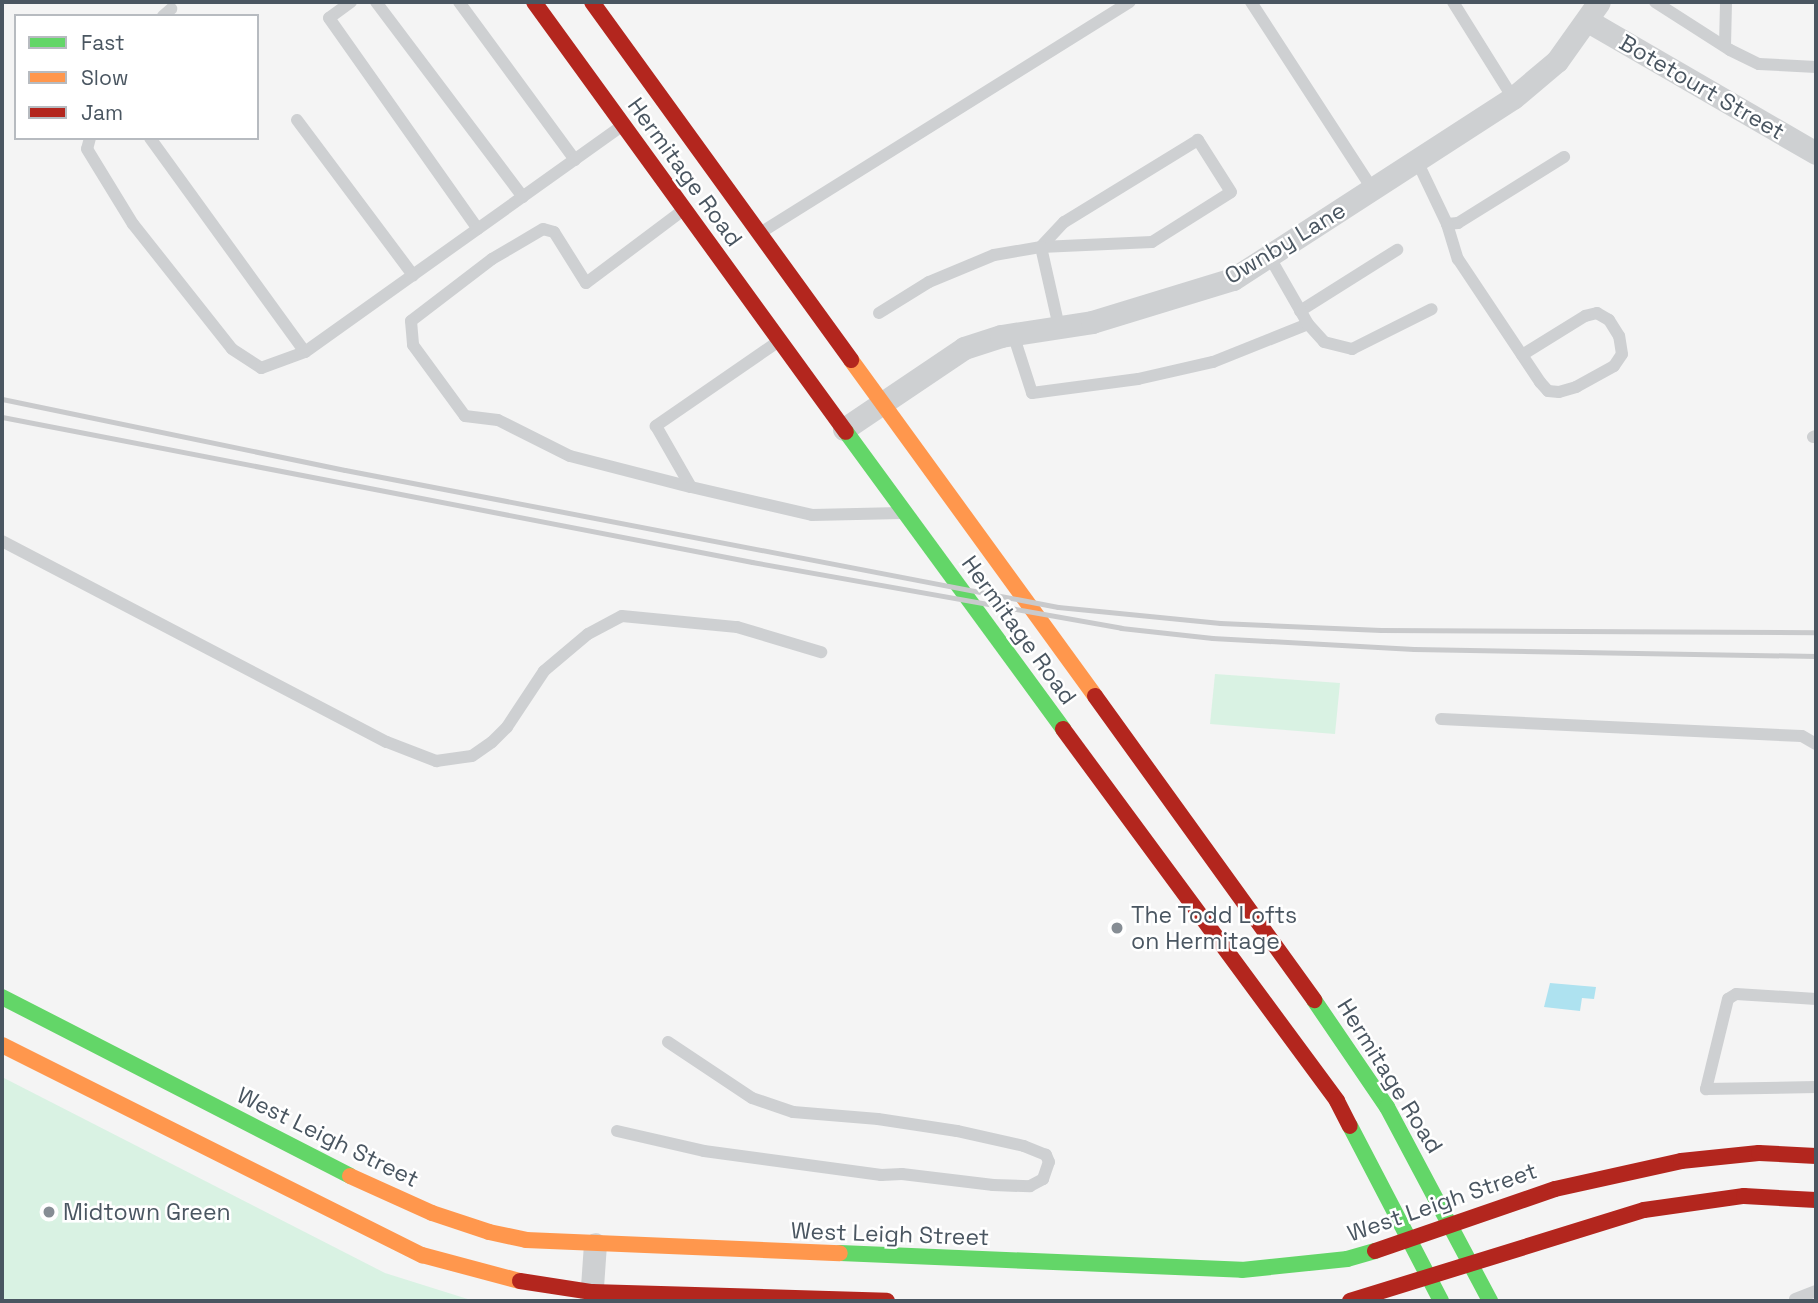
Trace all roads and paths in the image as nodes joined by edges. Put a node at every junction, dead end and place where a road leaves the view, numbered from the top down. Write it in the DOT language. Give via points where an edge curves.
graph roads {
  1 [pos="351,2"];
  2 [pos="376,2"];
  3 [pos="459,2"];
  4 [pos="534,2"];
  5 [pos="592,2"];
  6 [pos="1130,2"];
  7 [pos="1251,2"];
  8 [pos="1453,2"];
  9 [pos="1655,2"];
  10 [pos="1726,2"];
  11 [pos="1593,8"];
  12 [pos="1725,46"];
  13 [pos="1816,67"];
  14 [pos="1513,97"];
  15 [pos="297,120"];
  16 [pos="624,125"];
  17 [pos="89,140"];
  18 [pos="151,140"];
  19 [pos="1816,153"];
  20 [pos="1564,158"];
  21 [pos="575,160"];
  22 [pos="1417,161"];
  23 [pos="1373,190"];
  24 [pos="523,197"];
  25 [pos="685,209"];
  26 [pos="1447,223"];
  27 [pos="478,229"];
  28 [pos="760,233"];
  29 [pos="1041,247"];
  30 [pos="1397,250"];
  31 [pos="1269,256"];
  32 [pos="413,275"];
  33 [pos="1432,309"];
  34 [pos="1300,311"];
  35 [pos="879,313"];
  36 [pos="1308,324"];
  37 [pos="1059,327"];
  38 [pos="1013,334"];
  39 [pos="780,340"];
  40 [pos="305,352"];
  41 [pos="1522,355"];
  42 [pos="880,404"];
  43 [pos="844,429"];
  44 [pos="691,487"];
  45 [pos="905,513"];
  46 [pos="2,541"];
  47 [pos="821,652"];
  48 [pos="1441,719"];
  49 [pos="1816,744"];
  50 [pos="2,997"];
  51 [pos="1816,999"];
  52 [pos="668,1042"];
  53 [pos="2,1045"];
  54 [pos="1816,1087"];
  55 [pos="617,1131"];
  56 [pos="1816,1156"];
  57 [pos="1816,1200"];
  58 [pos="1452,1226"];
  59 [pos="1410,1241"];
  60 [pos="595,1244"];
  61 [pos="1471,1264"];
  62 [pos="1429,1278"];
  63 [pos="1816,1291"];
  64 [pos="592,1296"];
  65 [pos="1795,1299"];
  66 [pos="887,1301"];
  67 [pos="1350,1301"];
  68 [pos="1441,1301"];
  69 [pos="1490,1301"];
  1 -- 27 [label="lane" via="329,18"];
  2 -- 24 [label="lane"];
  3 -- 21 [label="lane"];
  4 -- 16 [label="street, Hermitage Road"];
  5 -- 28 [label="street, Hermitage Road"];
  6 -- 28 [label="lane"];
  7 -- 23 [label="lane"];
  8 -- 14 [label="lane"];
  9 -- 12 [label="lane"];
  10 -- 12 [label="lane"];
  11 -- 14 [label="street, Ownby Lane" via="1558,61"];
  11 -- 19 [label="street, Botetourt Street"];
  12 -- 13 [label="lane" via="1759,64"];
  14 -- 22 [label="street, Ownby Lane"];
  15 -- 32 [label="lane"];
  16 -- 21 [label="lane"];
  16 -- 25 [label="street, Hermitage Road"];
  17 -- 40 [label="lane" via="87,149 133,224 232,349 261,368"];
  18 -- 40 [label="lane"];
  20 -- 26 [label="lane" via="1458,223"];
  21 -- 24 [label="lane"];
  22 -- 23 [label="street, Ownby Lane"];
  22 -- 26 [label="lane"];
  23 -- 31 [label="street, Ownby Lane"];
  24 -- 27 [label="lane"];
  25 -- 39 [label="street, Hermitage Road"];
  25 -- 44 [label="lane" via="586,283 554,232 542,229 492,259 411,321 413,345 465,416 498,420 570,456"];
  26 -- 41 [label="lane" via="1458,260"];
  27 -- 32 [label="lane"];
  28 -- 42 [label="street, Hermitage Road"];
  29 -- 29 [label="lane" via="1064,222 1198,140 1231,192 1152,242"];
  29 -- 35 [label="lane" via="958,269"];
  29 -- 37 [label="lane"];
  30 -- 34 [label="lane"];
  31 -- 34 [label="lane"];
  31 -- 37 [label="street, Ownby Lane" via="1233,279 1092,322"];
  32 -- 40 [label="lane"];
  33 -- 36 [label="lane" via="1352,349 1324,342"];
  34 -- 36 [label="lane"];
  36 -- 38 [label="lane" via="1213,362 1138,379 1032,393"];
  37 -- 38 [label="street, Ownby Lane"];
  38 -- 42 [label="street, Ownby Lane" via="964,348"];
  39 -- 43 [label="street, Hermitage Road"];
  39 -- 44 [label="lane" via="656,426"];
  41 -- 41 [label="lane" via="1548,391 1559,392 1614,366 1622,354 1619,335 1609,320 1597,313"];
  42 -- 43 [label="street, Ownby Lane"];
  42 -- 58 [label="street, Hermitage Road" via="1348,1046"];
  43 -- 45 [label="street, Hermitage Road"];
  44 -- 45 [label="lane" via="812,515"];
  45 -- 59 [label="street, Hermitage Road" via="1336,1101"];
  46 -- 47 [label="lane" via="387,742 436,761 472,756 492,742 544,671 588,634 622,617 737,627"];
  48 -- 49 [label="lane" via="1802,736"];
  50 -- 60 [label="street, West Leigh Street" via="370,1186 432,1213 526,1240"];
  51 -- 54 [label="lane" via="1737,995 1728,999 1706,1089"];
  52 -- 55 [label="lane" via="752,1098 793,1112 957,1131 1024,1146 1045,1155 1049,1162 1042,1179 1030,1186 993,1185 704,1151"];
  53 -- 64 [label="street" via="422,1255"];
  56 -- 58 [label="street, West Leigh Street" via="1759,1153 1681,1161 1555,1189"];
  57 -- 61 [label="street" via="1744,1196 1644,1210"];
  58 -- 59 [label="street, West Leigh Street"];
  58 -- 61 [label="street, Hermitage Road"];
  59 -- 60 [label="street, West Leigh Street" via="1347,1259 1242,1270"];
  59 -- 62 [label="street, Hermitage Road"];
  60 -- 64 [label="street"];
  61 -- 62 [label="street"];
  61 -- 69 [label="street, Hermitage Road"];
  62 -- 67 [label="street"];
  62 -- 68 [label="street, Hermitage Road"];
  63 -- 65 [label="lane"];
  64 -- 66 [label="street"];
}
